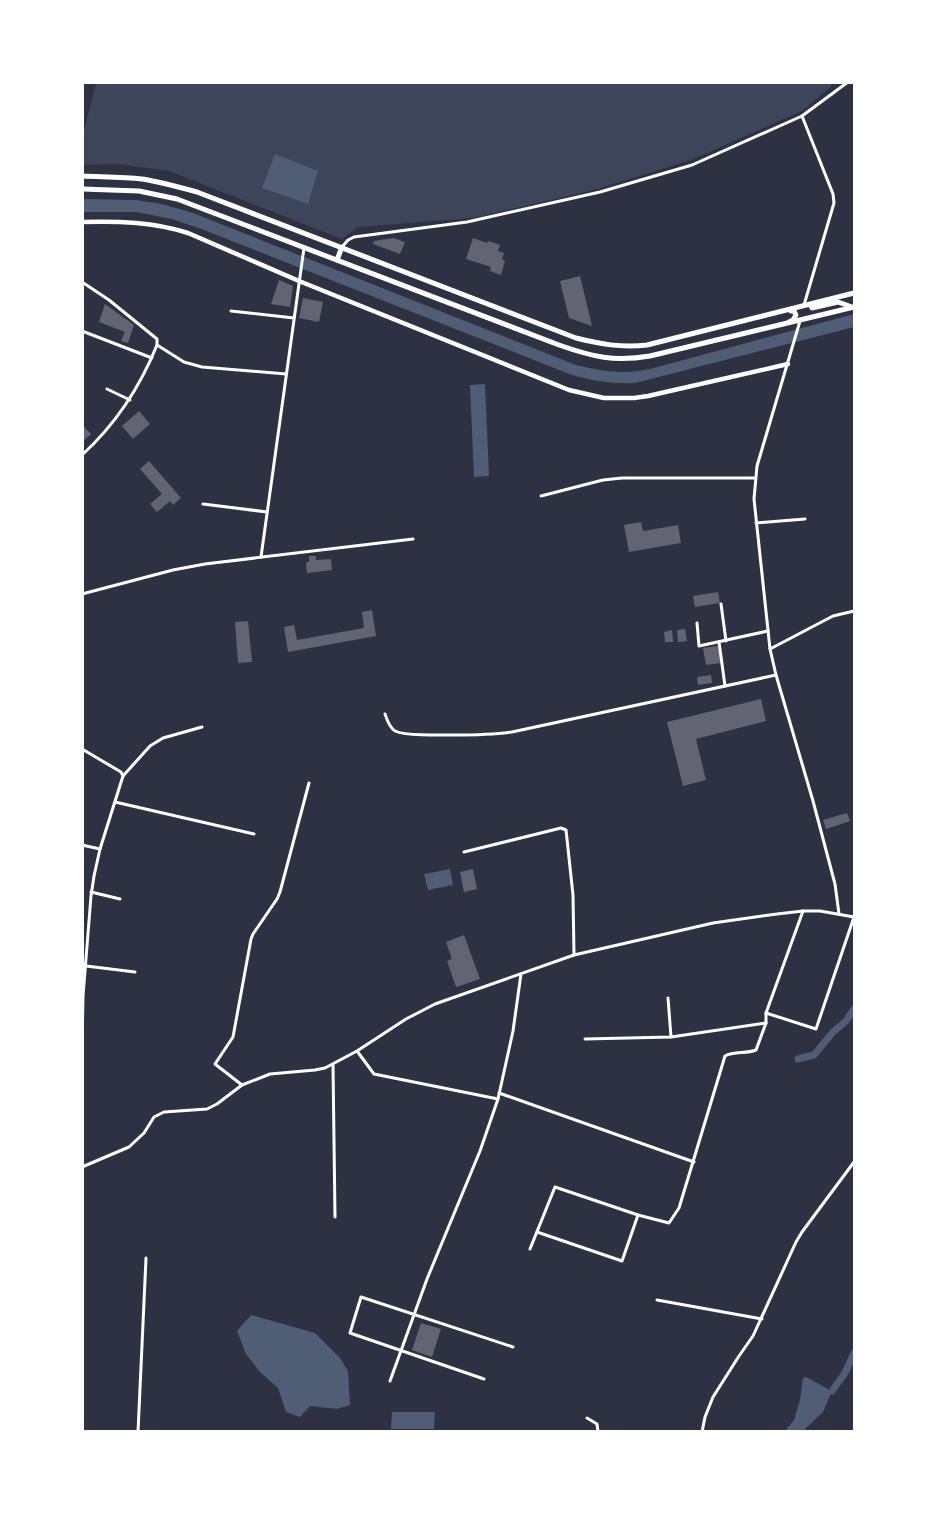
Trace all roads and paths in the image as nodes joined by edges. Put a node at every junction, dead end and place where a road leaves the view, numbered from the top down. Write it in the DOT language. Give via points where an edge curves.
graph roads {
  1 [pos="848,82"];
  2 [pos="802,116"];
  3 [pos="82,176"];
  4 [pos="82,190"];
  5 [pos="82,222"];
  6 [pos="304,248"];
  7 [pos="342,248"];
  8 [pos="337,260"];
  9 [pos="299,281"];
  10 [pos="82,282"];
  11 [pos="854,293"];
  12 [pos="815,303"];
  13 [pos="804,306"];
  14 [pos="854,307"];
  15 [pos="231,311"];
  16 [pos="778,312"];
  17 [pos="294,318"];
  18 [pos="800,321"];
  19 [pos="780,325"];
  20 [pos="82,331"];
  21 [pos="157,345"];
  22 [pos="152,358"];
  23 [pos="788,364"];
  24 [pos="286,374"];
  25 [pos="107,389"];
  26 [pos="130,400"];
  27 [pos="82,455"];
  28 [pos="755,478"];
  29 [pos="541,496"];
  30 [pos="203,504"];
  31 [pos="268,512"];
  32 [pos="805,519"];
  33 [pos="756,523"];
  34 [pos="413,539"];
  35 [pos="261,557"];
  36 [pos="82,594"];
  37 [pos="721,604"];
  38 [pos="854,611"];
  39 [pos="697,624"];
  40 [pos="768,632"];
  41 [pos="726,641"];
  42 [pos="719,642"];
  43 [pos="770,649"];
  44 [pos="776,675"];
  45 [pos="726,686"];
  46 [pos="385,714"];
  47 [pos="202,727"];
  48 [pos="82,748"];
  49 [pos="123,776"];
  50 [pos="309,783"];
  51 [pos="115,802"];
  52 [pos="254,834"];
  53 [pos="82,845"];
  54 [pos="100,849"];
  55 [pos="464,852"];
  56 [pos="91,892"];
  57 [pos="120,899"];
  58 [pos="802,911"];
  59 [pos="839,914"];
  60 [pos="854,917"];
  61 [pos="82,921"];
  62 [pos="89,923"];
  63 [pos="574,955"];
  64 [pos="86,966"];
  65 [pos="135,972"];
  66 [pos="521,974"];
  67 [pos="668,998"];
  68 [pos="766,1014"];
  69 [pos="766,1023"];
  70 [pos="671,1037"];
  71 [pos="585,1039"];
  72 [pos="83,1047"];
  73 [pos="357,1051"];
  74 [pos="333,1064"];
  75 [pos="242,1085"];
  76 [pos="499,1093"];
  77 [pos="498,1099"];
  78 [pos="694,1162"];
  79 [pos="854,1163"];
  80 [pos="82,1167"];
  81 [pos="638,1215"];
  82 [pos="335,1217"];
  83 [pos="537,1232"];
  84 [pos="530,1249"];
  85 [pos="146,1258"];
  86 [pos="657,1300"];
  87 [pos="414,1314"];
  88 [pos="762,1319"];
  89 [pos="513,1347"];
  90 [pos="401,1352"];
  91 [pos="484,1379"];
  92 [pos="390,1381"];
  93 [pos="587,1418"];
  94 [pos="138,1432"];
  95 [pos="598,1432"];
  96 [pos="702,1432"];
  1 -- 2 [label="street"];
  2 -- 7 [label="street" via="692,165 600,192 467,222 354,237"];
  2 -- 13 [label="street" via="834,203"];
  3 -- 7 [label="main road" via="142,179 197,192"];
  4 -- 6 [label="main road" via="139,192 177,199"];
  5 -- 9 [label="main road" via="146,223 175,228"];
  6 -- 8 [label="main road"];
  6 -- 9 [label="street"];
  7 -- 8 [label="main road"];
  7 -- 16 [label="main road" via="576,338 600,344 647,345"];
  8 -- 19 [label="main road" via="559,346 605,358 650,356"];
  9 -- 17 [label="street"];
  9 -- 23 [label="main road" via="569,390 598,397 648,396"];
  10 -- 21 [label="street" via="143,328 157,340"];
  11 -- 12 [label="main road"];
  12 -- 13 [label="main road"];
  12 -- 14 [label="main road" via="812,308 838,302"];
  13 -- 16 [label="main road"];
  14 -- 18 [label="main road"];
  15 -- 17 [label="street"];
  16 -- 19 [label="main road" via="792,311 796,314 793,320"];
  17 -- 24 [label="street"];
  18 -- 19 [label="main road"];
  18 -- 23 [label="street"];
  20 -- 22 [label="street"];
  21 -- 22 [label="street"];
  21 -- 24 [label="street" via="184,362 202,367"];
  22 -- 26 [label="street"];
  23 -- 28 [label="street"];
  24 -- 31 [label="street"];
  25 -- 26 [label="street"];
  26 -- 27 [label="street"];
  28 -- 29 [label="street" via="622,478"];
  28 -- 33 [label="street"];
  30 -- 31 [label="street"];
  31 -- 35 [label="street"];
  32 -- 33 [label="street"];
  33 -- 40 [label="street"];
  34 -- 35 [label="street"];
  35 -- 36 [label="street" via="173,570"];
  37 -- 41 [label="street"];
  38 -- 43 [label="street" via="833,616"];
  39 -- 42 [label="street" via="699,646"];
  40 -- 41 [label="street"];
  40 -- 43 [label="street"];
  41 -- 42 [label="street"];
  42 -- 45 [label="street"];
  43 -- 44 [label="street"];
  44 -- 45 [label="street"];
  44 -- 59 [label="street" via="835,884"];
  45 -- 46 [label="street" via="493,735 398,732 390,726"];
  47 -- 49 [label="street" via="163,738 150,746"];
  48 -- 49 [label="street"];
  49 -- 51 [label="street"];
  50 -- 75 [label="street" via="280,892 251,939 233,1037 215,1064"];
  51 -- 52 [label="street"];
  51 -- 54 [label="street"];
  53 -- 54 [label="street"];
  54 -- 56 [label="street"];
  55 -- 63 [label="street" via="561,828 566,830 573,895"];
  56 -- 57 [label="street"];
  56 -- 62 [label="street"];
  58 -- 59 [label="street"];
  58 -- 63 [label="street" via="713,923"];
  58 -- 68 [label="street"];
  59 -- 60 [label="street"];
  60 -- 68 [label="street" via="816,1029"];
  61 -- 62 [label="street"];
  62 -- 64 [label="street"];
  63 -- 66 [label="street"];
  64 -- 65 [label="street"];
  64 -- 72 [label="street"];
  66 -- 73 [label="street" via="435,1004"];
  66 -- 76 [label="street"];
  67 -- 70 [label="street"];
  68 -- 69 [label="street"];
  69 -- 70 [label="street"];
  69 -- 78 [label="street" via="756,1050 724,1056"];
  70 -- 71 [label="street"];
  73 -- 74 [label="street"];
  73 -- 77 [label="street" via="374,1074"];
  74 -- 75 [label="street" via="315,1070 270,1074"];
  74 -- 82 [label="street"];
  75 -- 80 [label="street" via="207,1109 164,1112 154,1118 129,1147"];
  76 -- 77 [label="street"];
  76 -- 78 [label="street"];
  77 -- 87 [label="street"];
  78 -- 81 [label="street" via="679,1208 669,1223"];
  79 -- 88 [label="street" via="802,1232"];
  81 -- 83 [label="street" via="554,1188"];
  81 -- 83 [label="street" via="622,1261"];
  83 -- 84 [label="street"];
  85 -- 94 [label="street"];
  86 -- 88 [label="street"];
  87 -- 89 [label="street"];
  87 -- 90 [label="street"];
  87 -- 90 [label="street" via="361,1297 350,1333"];
  88 -- 96 [label="street" via="713,1397"];
  90 -- 91 [label="street"];
  90 -- 92 [label="street"];
  93 -- 95 [label="street" via="598,1424"];
}
